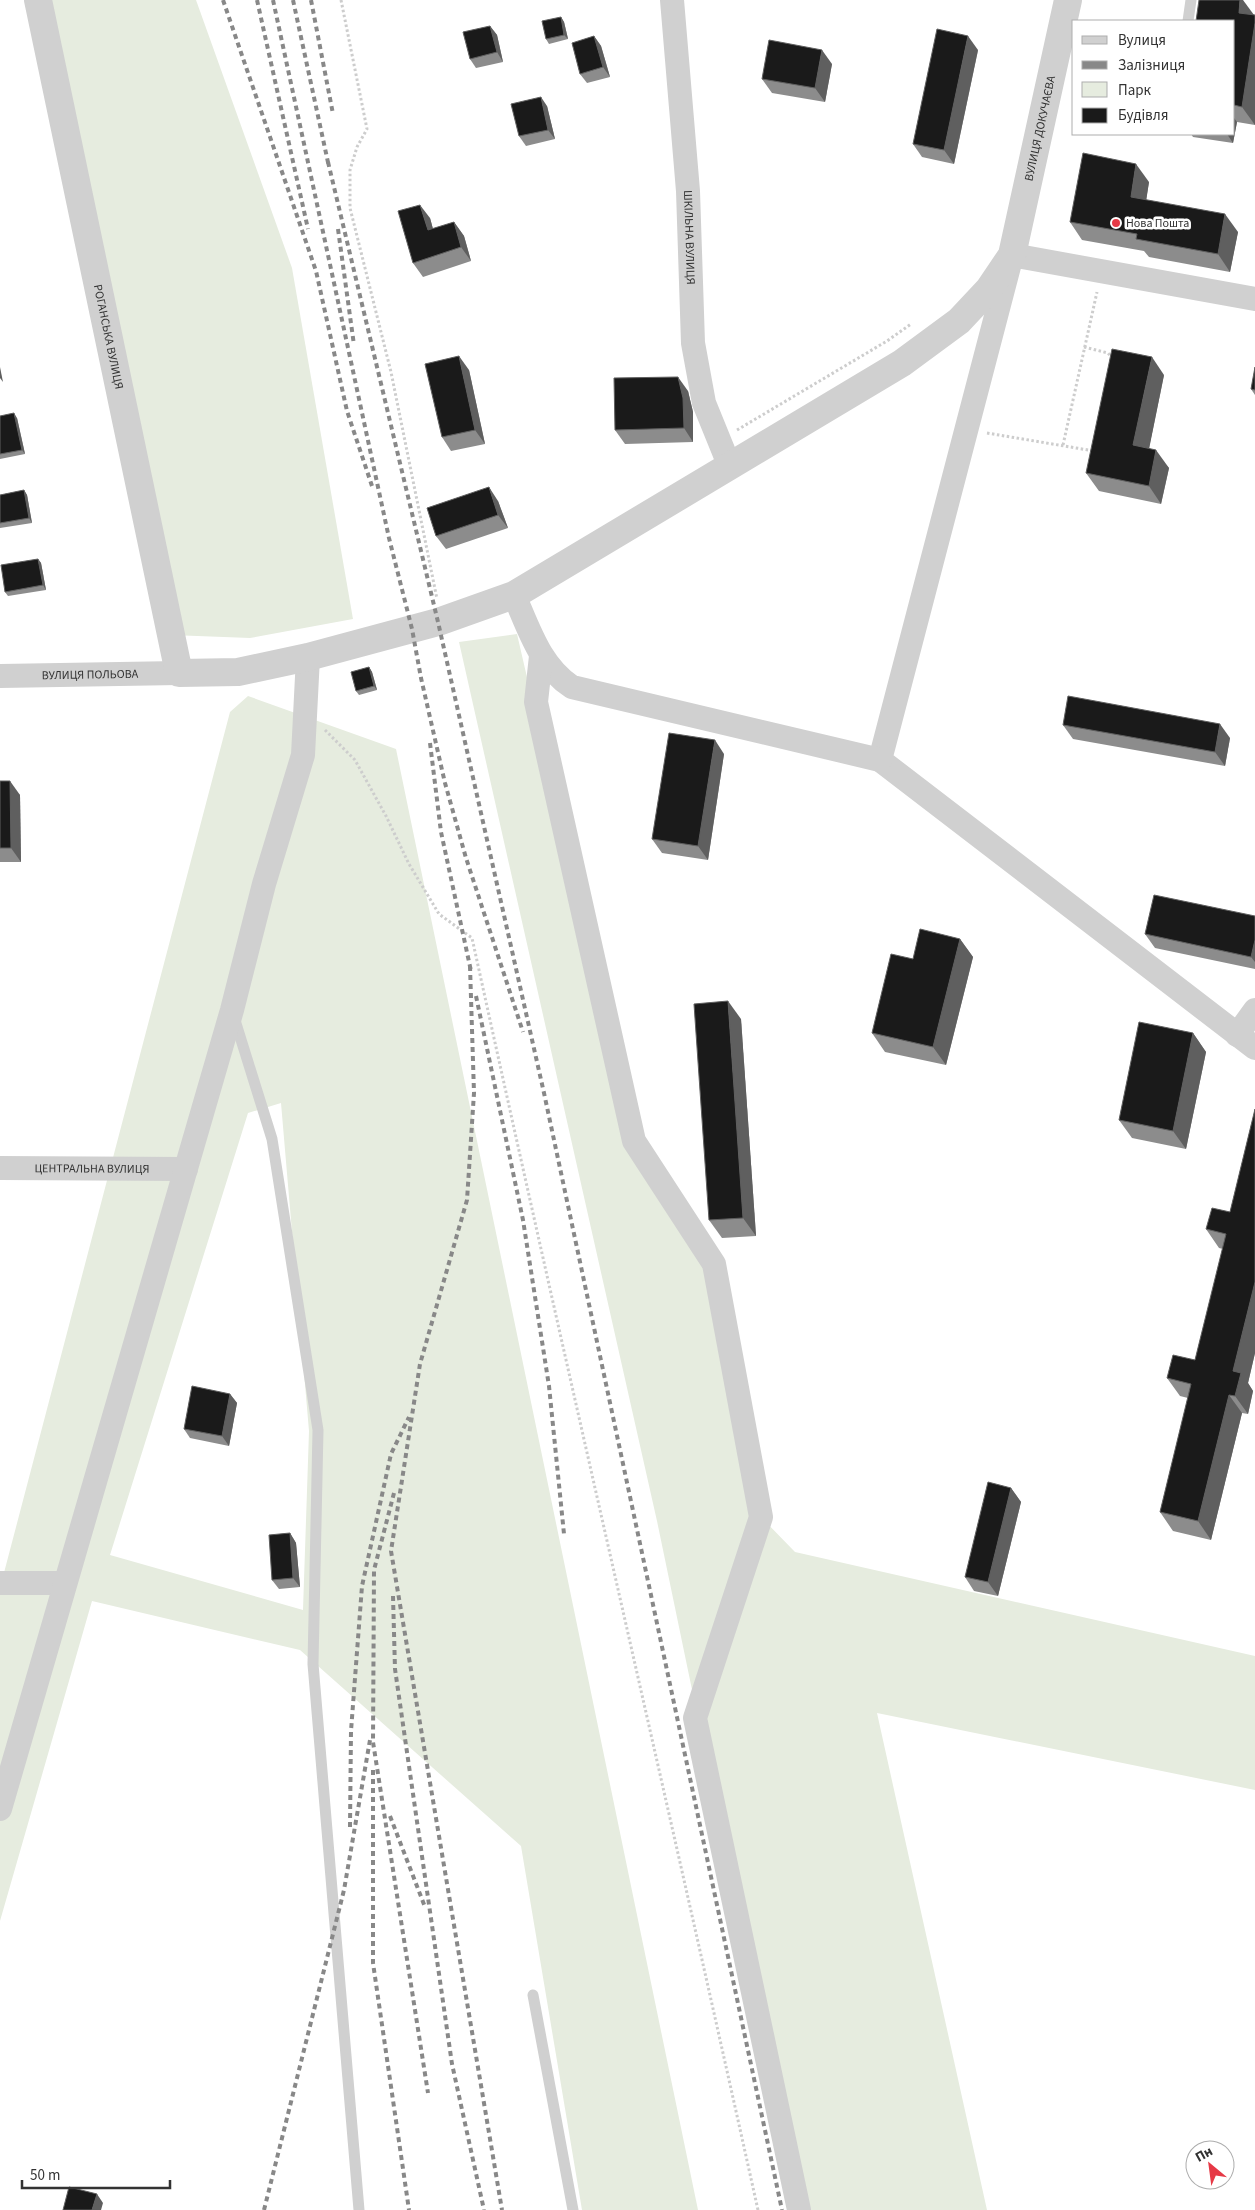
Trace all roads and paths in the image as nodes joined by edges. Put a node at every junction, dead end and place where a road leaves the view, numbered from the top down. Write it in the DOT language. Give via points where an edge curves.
graph roads {
  1 [pos="38,0"];
  2 [pos="341,0"];
  3 [pos="672,0"];
  4 [pos="1068,0"];
  5 [pos="1191,0"];
  6 [pos="1188,20"];
  7 [pos="1012,255"];
  8 [pos="1101,271"];
  9 [pos="1255,299"];
  10 [pos="917,321"];
  11 [pos="1084,347"];
  12 [pos="1114,367"];
  13 [pos="966,430"];
  14 [pos="719,440"];
  15 [pos="1063,446"];
  16 [pos="1101,452"];
  17 [pos="730,467"];
  18 [pos="514,595"];
  19 [pos="471,611"];
  20 [pos="541,656"];
  21 [pos="308,657"];
  22 [pos="179,673"];
  23 [pos="0,676"];
  24 [pos="306,710"];
  25 [pos="880,760"];
  26 [pos="232,1010"];
  27 [pos="1255,1010"];
  28 [pos="1246,1042"];
  29 [pos="0,1168"];
  30 [pos="186,1169"];
  31 [pos="0,1583"];
  32 [pos="65,1584"];
  33 [pos="0,1809"];
  34 [pos="533,1995"];
  35 [pos="359,2210"];
  36 [pos="573,2210"];
  37 [pos="758,2210"];
  38 [pos="799,2210"];
  1 -- 22 [label="street, РОГАНСЬКА ВУЛИЦЯ"];
  2 -- 19 [label="path" via="367,129 350,170 350,208 391,372 438,600 453,605 469,602"];
  3 -- 14 [label="street, ШКІЛЬНА ВУЛИЦЯ" via="688,192 693,343 704,403"];
  4 -- 7 [label="street, ВУЛИЦЯ ДОКУЧАЄВА"];
  5 -- 6 [label="lane"];
  7 -- 8 [label="street"];
  7 -- 13 [label="street"];
  7 -- 17 [label="street" via="990,289 959,321 902,363"];
  8 -- 9 [label="street"];
  8 -- 11 [label="path"];
  10 -- 14 [label="path"];
  11 -- 12 [label="path" via="1108,353"];
  11 -- 15 [label="path"];
  13 -- 15 [label="path"];
  13 -- 25 [label="street"];
  14 -- 17 [label="street, ШКІЛЬНА ВУЛИЦЯ"];
  15 -- 16 [label="path"];
  17 -- 18 [label="street"];
  18 -- 19 [label="street"];
  18 -- 20 [label="street"];
  19 -- 21 [label="street"];
  20 -- 25 [label="street" via="560,679 572,687"];
  20 -- 38 [label="street" via="536,702 634,1141 714,1264 761,1517 696,1718"];
  21 -- 22 [label="street" via="238,672"];
  21 -- 24 [label="street"];
  22 -- 23 [label="street, ВУЛИЦЯ ПОЛЬОВА"];
  24 -- 26 [label="street" via="303,755 264,884"];
  24 -- 37 [label="path" via="355,760 439,914 472,938"];
  25 -- 28 [label="street"];
  26 -- 30 [label="street"];
  26 -- 35 [label="lane" via="272,1139 318,1430 313,1664"];
  27 -- 28 [label="street"];
  29 -- 30 [label="street, ЦЕНТРАЛЬНА ВУЛИЦЯ"];
  30 -- 32 [label="street"];
  31 -- 32 [label="street"];
  32 -- 33 [label="street"];
  34 -- 36 [label="lane"];
}
